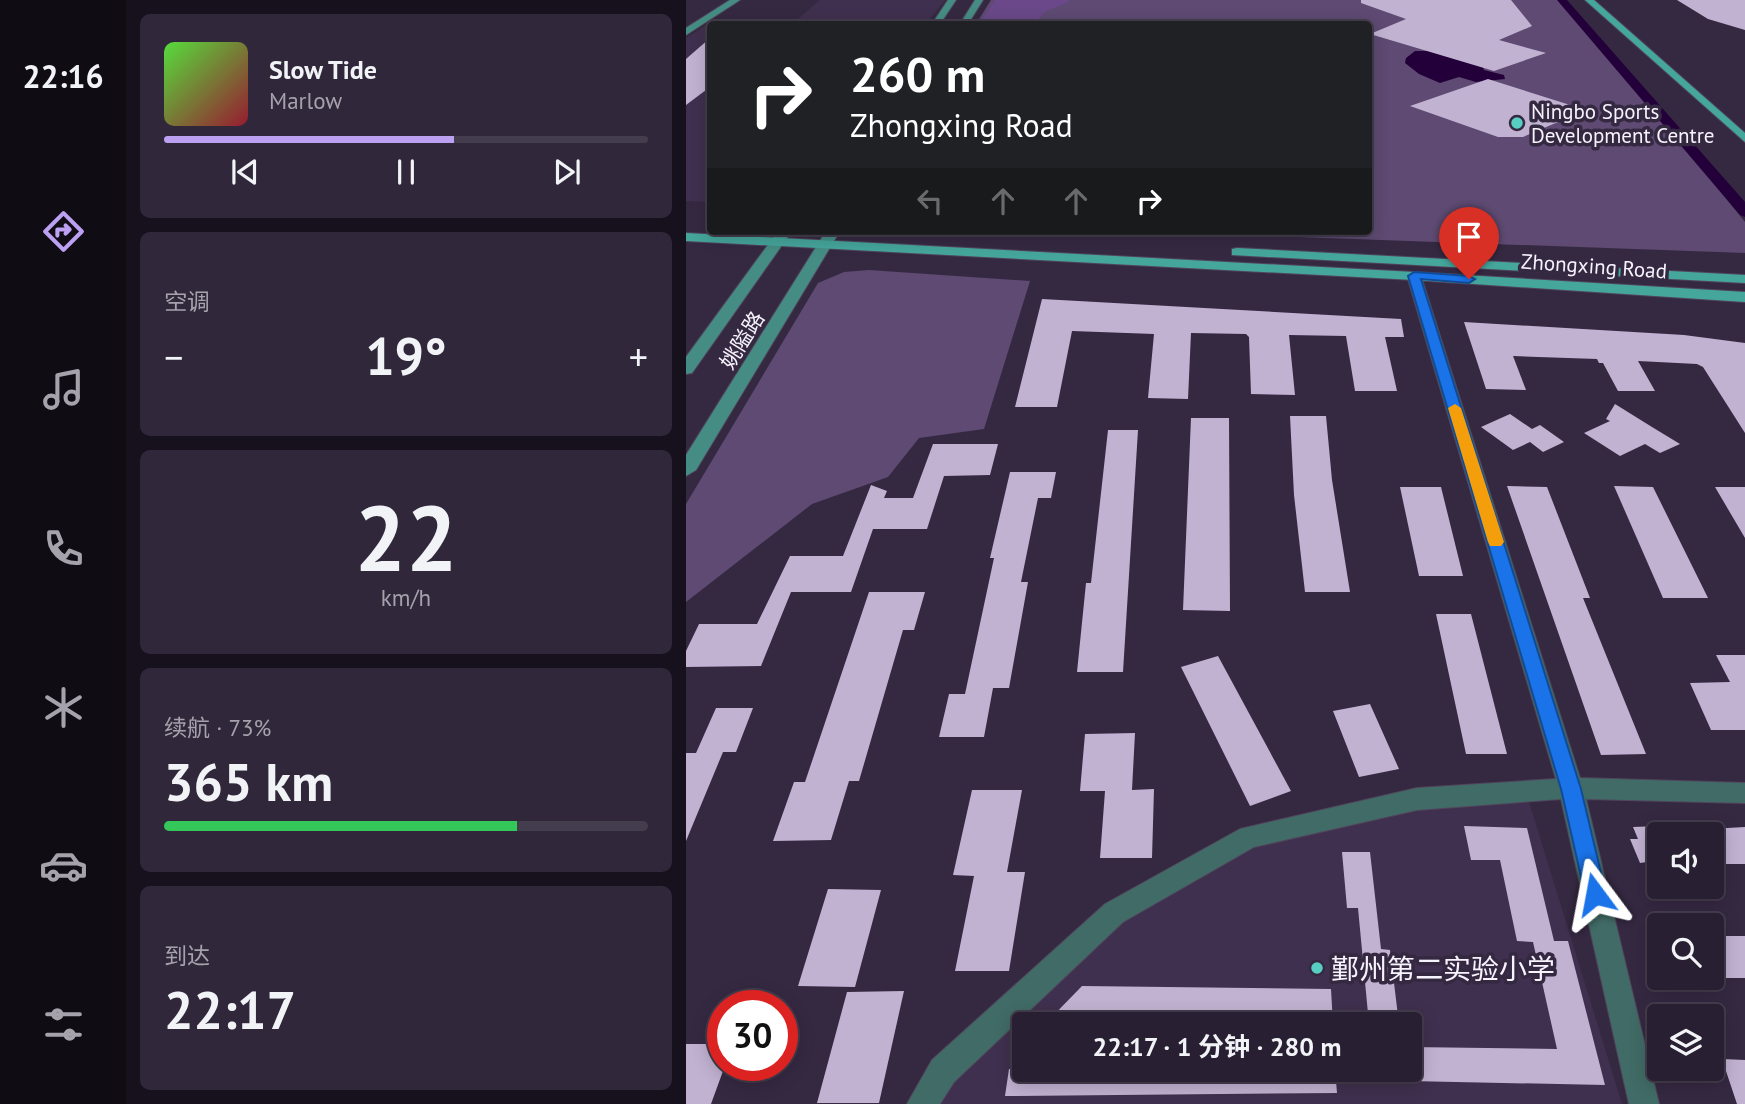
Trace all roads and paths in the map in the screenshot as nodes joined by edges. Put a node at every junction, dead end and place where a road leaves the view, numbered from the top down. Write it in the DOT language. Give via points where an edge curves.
graph roads {
  1 [pos="736,0"];
  2 [pos="953,0"];
  3 [pos="979,0"];
  4 [pos="1589,0"];
  5 [pos="938,21"];
  6 [pos="966,21"];
  7 [pos="686,32"];
  8 [pos="1745,139"];
  9 [pos="686,225"];
  10 [pos="707,226"];
  11 [pos="750,235"];
  12 [pos="781,235"];
  13 [pos="798,235"];
  14 [pos="686,237"];
  15 [pos="830,237"];
  16 [pos="1414,276"];
  17 [pos="1745,279"];
  18 [pos="1745,297"];
  19 [pos="686,369"];
  20 [pos="686,470"];
  21 [pos="1571,789"];
  22 [pos="1745,793"];
  23 [pos="922,1104"];
  24 [pos="1644,1104"];
  1 -- 7 [label="main road"];
  2 -- 5 [label="main road"];
  3 -- 6 [label="main road"];
  4 -- 8 [label="main road"];
  9 -- 10 [label="main road"];
  11 -- 14 [label="main road, Zhongxing Road"];
  12 -- 19 [label="main road, 姚隘路"];
  13 -- 15 [label="main road, Zhongxing Road"];
  15 -- 16 [label="main road, Zhongxing Road"];
  15 -- 17 [label="main road, Zhongxing Road" via="1333,256"];
  15 -- 20 [label="main road, 姚隘路"];
  16 -- 18 [label="main road, Zhongxing Road"];
  16 -- 21 [label="street"];
  21 -- 22 [label="street"];
  21 -- 23 [label="street" via="1417,799 1249,837 1114,913 943,1071"];
  21 -- 24 [label="street"];
}
